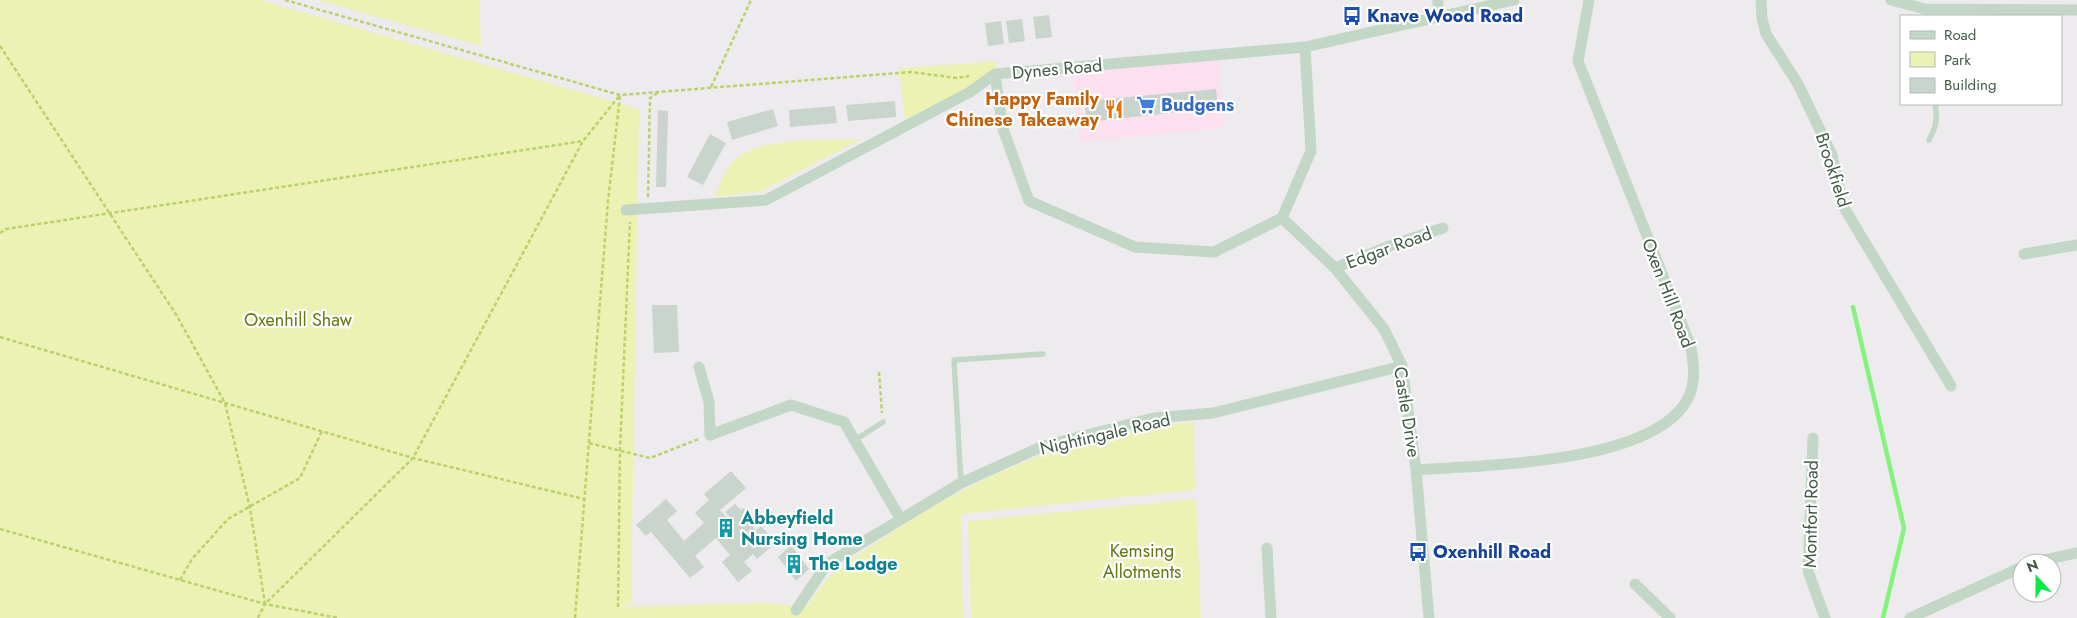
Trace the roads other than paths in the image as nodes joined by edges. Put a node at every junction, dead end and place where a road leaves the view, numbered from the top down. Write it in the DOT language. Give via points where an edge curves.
graph roads {
  1 [pos="1438,0"];
  2 [pos="1514,0"];
  3 [pos="1589,0"];
  4 [pos="1761,0"];
  5 [pos="1891,0"];
  6 [pos="2077,10"];
  7 [pos="1924,13"];
  8 [pos="1438,16"];
  9 [pos="1305,47"];
  10 [pos="996,74"];
  11 [pos="1935,105"];
  12 [pos="1929,140"];
  13 [pos="628,209"];
  14 [pos="1282,218"];
  15 [pos="1443,228"];
  16 [pos="2077,245"];
  17 [pos="2024,254"];
  18 [pos="1335,268"];
  19 [pos="1043,354"];
  20 [pos="699,366"];
  21 [pos="1402,366"];
  22 [pos="1951,386"];
  23 [pos="883,422"];
  24 [pos="1812,438"];
  25 [pos="855,440"];
  26 [pos="1416,470"];
  27 [pos="961,483"];
  28 [pos="900,518"];
  29 [pos="1267,548"];
  30 [pos="2077,553"];
  31 [pos="2062,556"];
  32 [pos="2012,572"];
  33 [pos="1635,584"];
  34 [pos="796,610"];
  35 [pos="1271,618"];
  36 [pos="1429,618"];
  37 [pos="1670,618"];
  38 [pos="1825,618"];
  39 [pos="1910,618"];
  1 -- 8 [label="street"];
  2 -- 8 [label="street, Dynes Road"];
  3 -- 26 [label="street, Oxen Hill Road" via="1578,61 1691,347 1692,390 1685,404 1665,424 1629,441 1535,461"];
  4 -- 22 [label="street, Brookfield" via="1766,34 1798,84 1832,155 1844,206"];
  5 -- 7 [label="street"];
  6 -- 7 [label="street"];
  8 -- 9 [label="street, Dynes Road"];
  9 -- 10 [label="street, Dynes Road"];
  9 -- 14 [label="street" via="1311,151"];
  10 -- 13 [label="street, Dynes Road" via="970,92 766,200"];
  10 -- 14 [label="street" via="1003,129 1029,201 1135,247 1214,252"];
  11 -- 12 [label="lane" via="1936,128"];
  14 -- 18 [label="street, Castle Drive"];
  15 -- 18 [label="street, Edgar Road"];
  16 -- 17 [label="street"];
  18 -- 21 [label="street, Castle Drive" via="1384,329"];
  19 -- 27 [label="lane" via="954,360"];
  20 -- 25 [label="street" via="709,402 710,435 791,405 844,422"];
  21 -- 26 [label="street, Castle Drive"];
  21 -- 27 [label="street, Nightingale Road" via="1213,413 1154,418 1043,446"];
  23 -- 25 [label="lane"];
  24 -- 38 [label="street, Montfort Road" via="1808,571"];
  25 -- 28 [label="street"];
  26 -- 36 [label="street, Castle Drive"];
  27 -- 28 [label="street, Nightingale Road"];
  28 -- 34 [label="street, Nightingale Road" via="827,564"];
  29 -- 35 [label="street"];
  30 -- 31 [label="street"];
  32 -- 39 [label="street"];
  33 -- 37 [label="street"];
}
